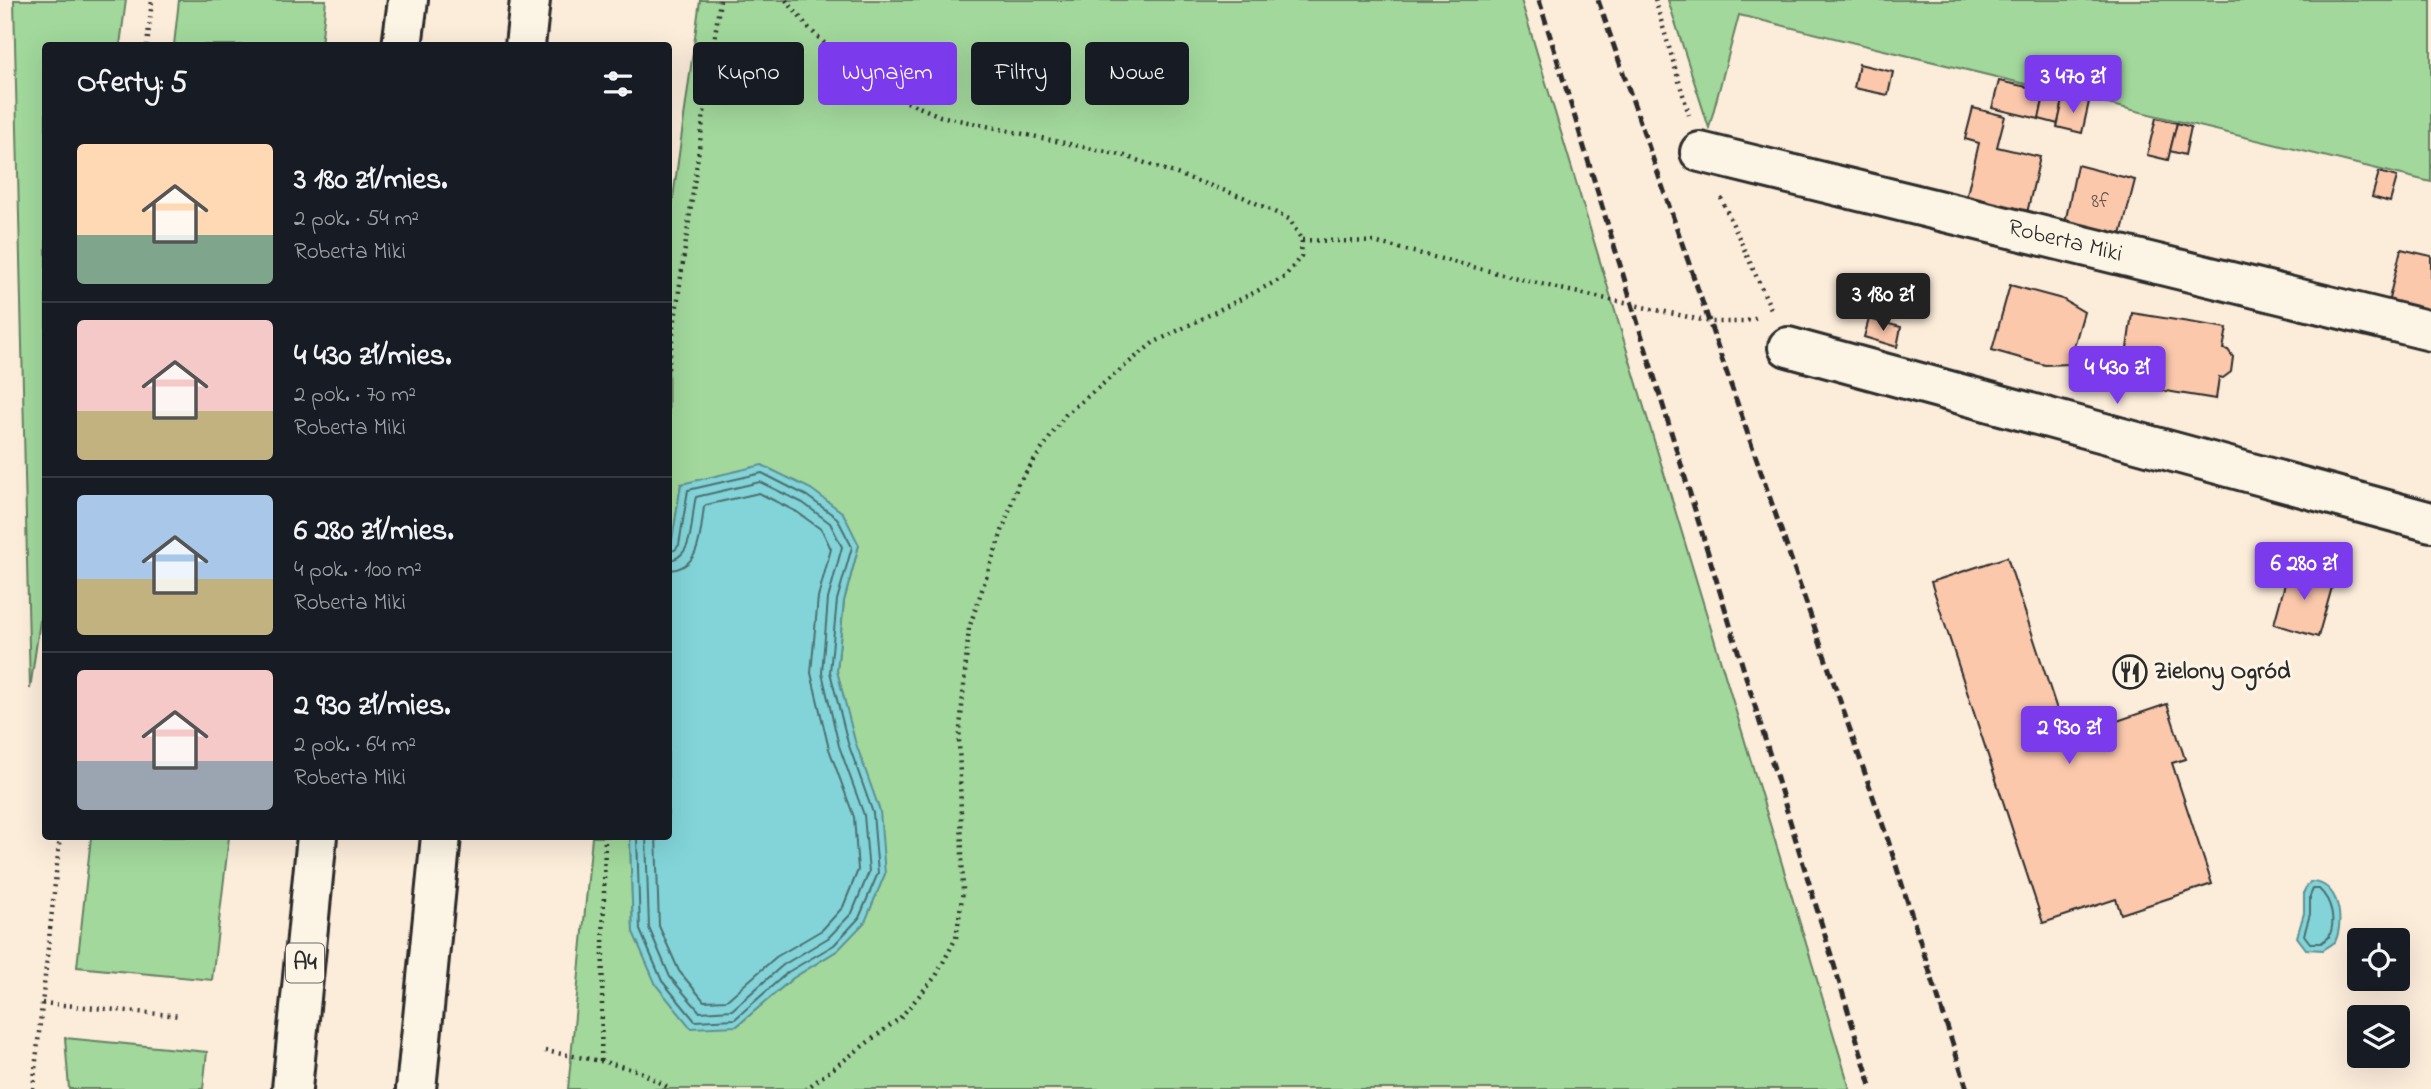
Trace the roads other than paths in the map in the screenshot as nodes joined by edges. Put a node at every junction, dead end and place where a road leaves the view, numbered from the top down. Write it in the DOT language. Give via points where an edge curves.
graph roads {
  1 [pos="408,0"];
  2 [pos="530,0"];
  3 [pos="403,42"];
  4 [pos="525,42"];
  5 [pos="1700,152"];
  6 [pos="2431,331"];
  7 [pos="1788,347"];
  8 [pos="2431,522"];
  9 [pos="317,840"];
  10 [pos="441,840"];
  11 [pos="292,1089"];
  12 [pos="416,1089"];
  1 -- 3 [label="main road"];
  2 -- 4 [label="main road"];
  5 -- 6 [label="main road, Roberta Miki"];
  7 -- 8 [label="main road"];
  9 -- 11 [label="main road, A4"];
  10 -- 12 [label="main road"];
}
